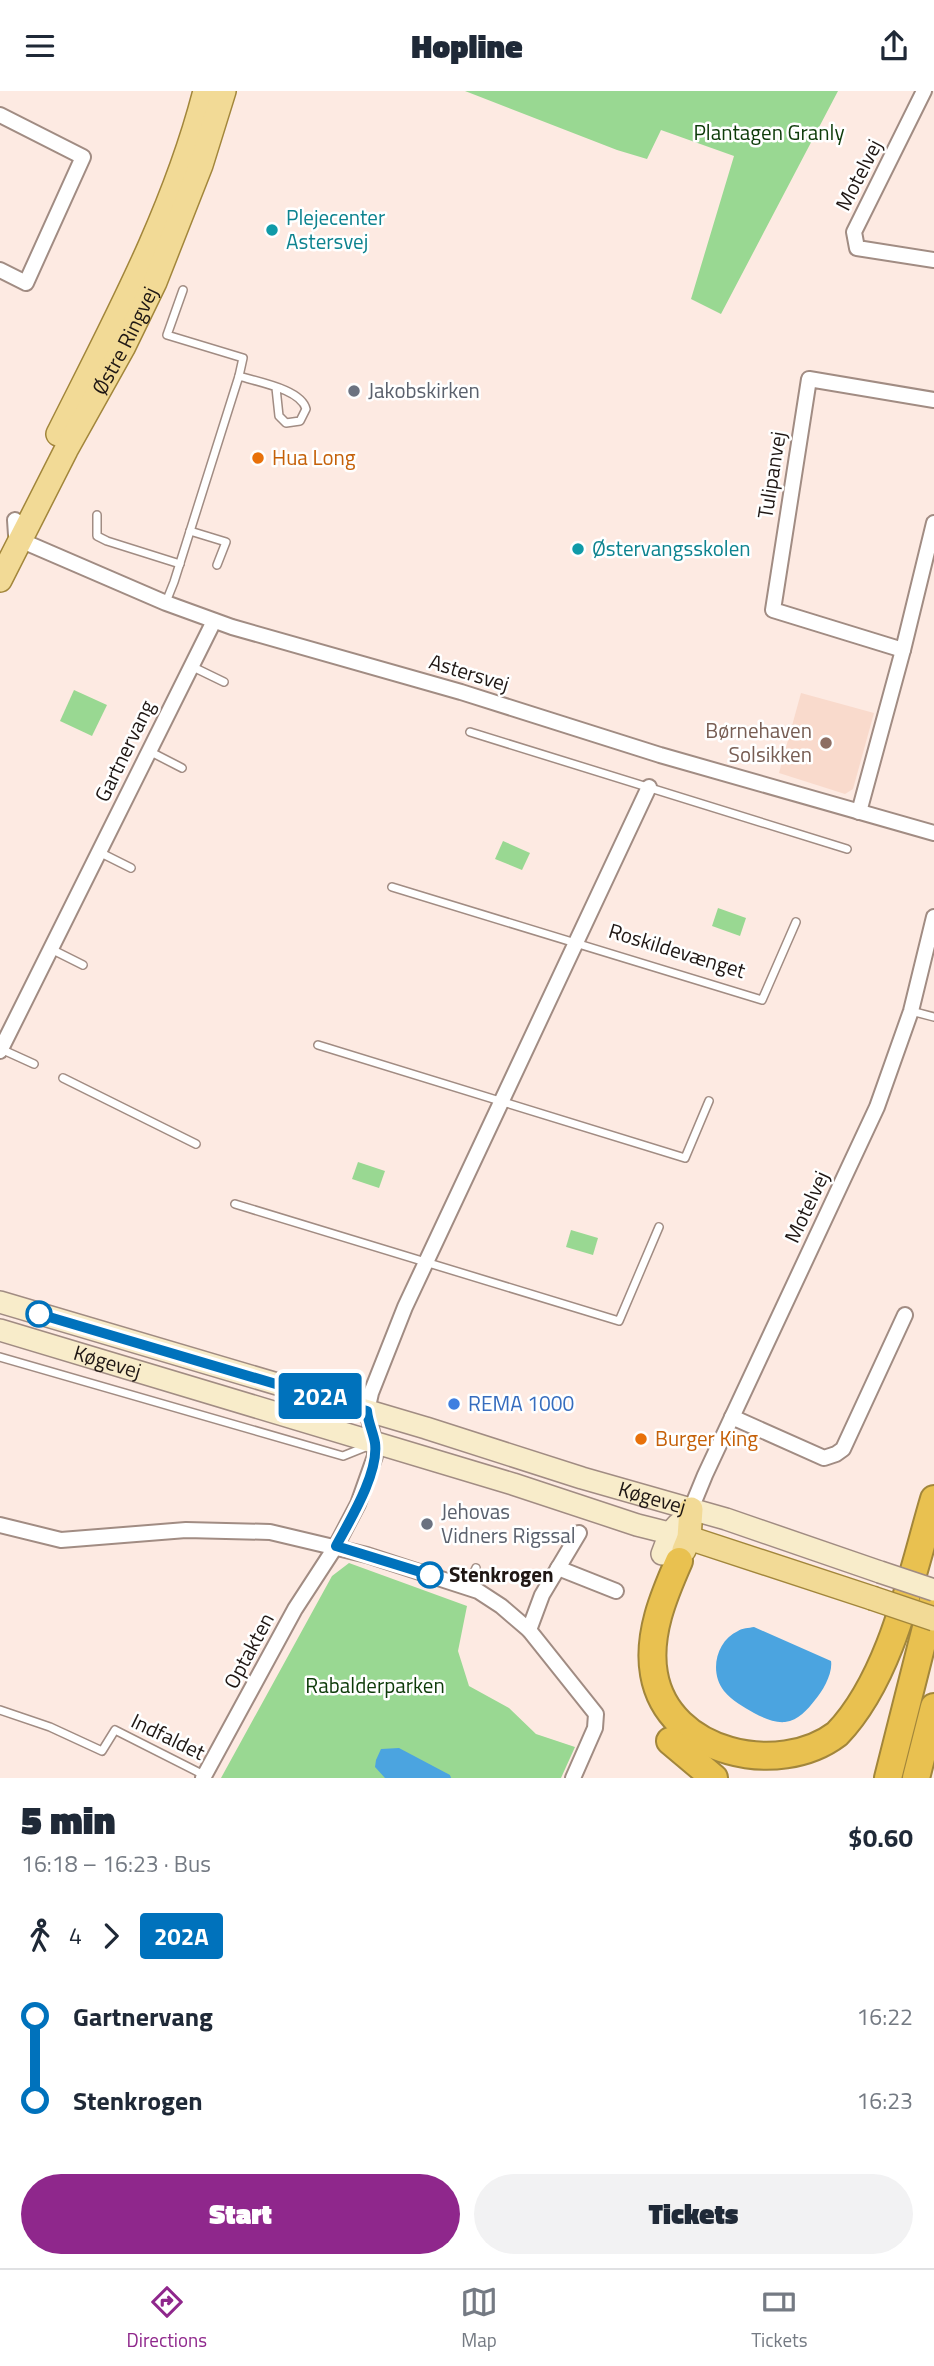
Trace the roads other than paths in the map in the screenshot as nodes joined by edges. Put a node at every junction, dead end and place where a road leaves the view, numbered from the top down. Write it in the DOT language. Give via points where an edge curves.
graph roads {
  1 [pos="205,91"];
  2 [pos="224,91"];
  3 [pos="924,91"];
  4 [pos="0,115"];
  5 [pos="934,260"];
  6 [pos="0,270"];
  7 [pos="183,290"];
  8 [pos="239,376"];
  9 [pos="276,388"];
  10 [pos="934,400"];
  11 [pos="97,515"];
  12 [pos="934,523"];
  13 [pos="190,531"];
  14 [pos="12,537"];
  15 [pos="180,564"];
  16 [pos="217,565"];
  17 [pos="0,580"];
  18 [pos="166,603"];
  19 [pos="214,621"];
  20 [pos="903,650"];
  21 [pos="191,666"];
  22 [pos="224,682"];
  23 [pos="470,732"];
  24 [pos="149,751"];
  25 [pos="182,768"];
  26 [pos="649,787"];
  27 [pos="859,812"];
  28 [pos="934,833"];
  29 [pos="847,849"];
  30 [pos="99,852"];
  31 [pos="131,868"];
  32 [pos="392,887"];
  33 [pos="934,917"];
  34 [pos="796,922"];
  35 [pos="578,943"];
  36 [pos="51,949"];
  37 [pos="83,965"];
  38 [pos="911,1011"];
  39 [pos="934,1017"];
  40 [pos="318,1045"];
  41 [pos="1,1050"];
  42 [pos="34,1064"];
  43 [pos="63,1079"];
  44 [pos="709,1101"];
  45 [pos="499,1102"];
  46 [pos="196,1144"];
  47 [pos="236,1204"];
  48 [pos="659,1227"];
  49 [pos="425,1261"];
  50 [pos="0,1302"];
  51 [pos="905,1315"];
  52 [pos="0,1330"];
  53 [pos="0,1357"];
  54 [pos="184,1385"];
  55 [pos="367,1411"];
  56 [pos="732,1417"];
  57 [pos="375,1444"];
  58 [pos="582,1478"];
  59 [pos="544,1494"];
  60 [pos="934,1499"];
  61 [pos="0,1525"];
  62 [pos="579,1533"];
  63 [pos="680,1537"];
  64 [pos="336,1546"];
  65 [pos="476,1568"];
  66 [pos="558,1568"];
  67 [pos="467,1588"];
  68 [pos="934,1590"];
  69 [pos="616,1591"];
  70 [pos="934,1596"];
  71 [pos="934,1619"];
  72 [pos="529,1630"];
  73 [pos="934,1707"];
  74 [pos="0,1710"];
  75 [pos="204,1777"];
  76 [pos="573,1778"];
  77 [pos="715,1778"];
  78 [pos="888,1778"];
  79 [pos="916,1778"];
  1 -- 14 [label="main road, Østre Ringvej" via="184,159 147,250"];
  2 -- 14 [label="main road, Østre Ringvej" via="201,165 155,282 69,445"];
  3 -- 5 [label="street, Motelvej" via="854,232 857,248"];
  4 -- 6 [label="street" via="83,157 26,283"];
  7 -- 8 [label="lane" via="167,335 243,358"];
  8 -- 9 [label="lane"];
  8 -- 13 [label="lane"];
  9 -- 9 [label="lane" via="303,400 306,409 300,421 286,423 279,416"];
  10 -- 20 [label="street, Tulipanvej" via="809,379 773,610"];
  11 -- 15 [label="lane" via="97,535 107,541"];
  12 -- 20 [label="street"];
  13 -- 15 [label="lane"];
  13 -- 16 [label="lane" via="226,541"];
  14 -- 17 [label="main road, Østre Ringvej"];
  14 -- 18 [label="street, Astersvej"];
  15 -- 18 [label="lane"];
  18 -- 19 [label="street, Astersvej"];
  19 -- 21 [label="street, Gartnervang"];
  19 -- 27 [label="street, Astersvej"];
  20 -- 27 [label="street"];
  21 -- 22 [label="lane"];
  21 -- 24 [label="street, Gartnervang"];
  23 -- 26 [label="lane"];
  24 -- 25 [label="lane"];
  24 -- 30 [label="street, Gartnervang"];
  26 -- 29 [label="lane"];
  26 -- 35 [label="street, Roskildevænget"];
  27 -- 28 [label="street, Astersvej"];
  30 -- 31 [label="lane"];
  30 -- 36 [label="street, Gartnervang"];
  32 -- 35 [label="lane, Roskildevænget"];
  33 -- 38 [label="street, Motelvej"];
  34 -- 35 [label="lane, Roskildevænget" via="762,1000"];
  35 -- 45 [label="street, Roskildevænget"];
  36 -- 37 [label="lane"];
  36 -- 41 [label="street, Gartnervang"];
  38 -- 39 [label="lane"];
  38 -- 56 [label="street, Motelvej" via="877,1107"];
  40 -- 45 [label="lane"];
  41 -- 42 [label="lane"];
  43 -- 46 [label="lane"];
  44 -- 45 [label="lane" via="685,1158"];
  45 -- 49 [label="street, Roskildevænget"];
  47 -- 49 [label="lane"];
  48 -- 49 [label="lane" via="619,1321"];
  49 -- 55 [label="street, Roskildevænget"];
  50 -- 55 [label="street, Køgevej"];
  51 -- 56 [label="street" via="843,1448 836,1454 824,1458"];
  52 -- 54 [label="street, Køgevej"];
  53 -- 57 [label="lane" via="344,1456"];
  54 -- 55 [label="street" via="239,1391 348,1421 362,1418"];
  54 -- 57 [label="street, Køgevej"];
  55 -- 57 [label="street"];
  55 -- 58 [label="street, Køgevej"];
  56 -- 63 [label="street, Motelvej"];
  57 -- 58 [label="street" via="392,1433 497,1465"];
  57 -- 59 [label="street, Køgevej"];
  57 -- 64 [label="street, Optakten" via="372,1468"];
  58 -- 63 [label="street, Køgevej"];
  59 -- 63 [label="street, Køgevej"];
  59 -- 63 [label="street" via="597,1500 669,1521 681,1518"];
  60 -- 63 [label="highway" via="896,1630 854,1715 819,1747 783,1761 726,1758 701,1745 679,1725 658,1689 653,1646"];
  61 -- 64 [label="street" via="61,1540 186,1530 270,1532"];
  62 -- 66 [label="street"];
  63 -- 68 [label="street, bridge" via="708,1527 720,1529 795,1555 834,1556"];
  63 -- 71 [label="main road, Køgevej, bridge"];
  63 -- 77 [label="highway" via="641,1613 636,1672 642,1695 666,1738"];
  64 -- 67 [label="street"];
  64 -- 75 [label="street, Optakten" via="295,1609"];
  65 -- 67 [label="lane"];
  66 -- 69 [label="street"];
  66 -- 72 [label="street"];
  67 -- 72 [label="street" via="501,1606"];
  70 -- 78 [label="highway"];
  72 -- 76 [label="street" via="596,1714 595,1728"];
  73 -- 79 [label="highway"];
  74 -- 75 [label="lane, Indfaldet" via="102,1751 115,1730"];
}
